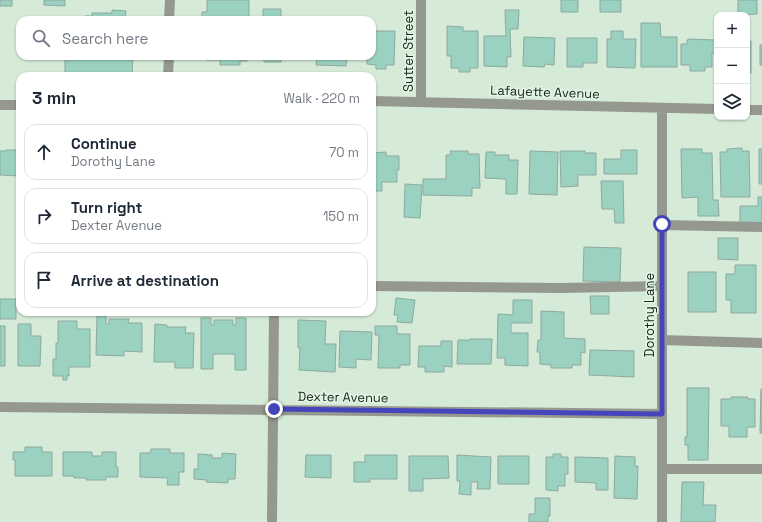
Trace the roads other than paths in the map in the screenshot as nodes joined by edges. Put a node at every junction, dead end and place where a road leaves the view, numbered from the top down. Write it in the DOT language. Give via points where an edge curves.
graph roads {
  1 [pos="170,0"];
  2 [pos="421,0"];
  3 [pos="170,16"];
  4 [pos="169,60"];
  5 [pos="168,72"];
  6 [pos="376,101"];
  7 [pos="421,102"];
  8 [pos="0,105"];
  9 [pos="16,105"];
  10 [pos="662,108"];
  11 [pos="714,109"];
  12 [pos="750,110"];
  13 [pos="762,110"];
  14 [pos="662,224"];
  15 [pos="762,227"];
  16 [pos="376,286"];
  17 [pos="662,286"];
  18 [pos="274,316"];
  19 [pos="662,340"];
  20 [pos="762,343"];
  21 [pos="0,406"];
  22 [pos="274,409"];
  23 [pos="662,414"];
  24 [pos="662,469"];
  25 [pos="762,469"];
  26 [pos="272,522"];
  27 [pos="662,522"];
  1 -- 3 [label="street"];
  2 -- 7 [label="street, Sutter Street"];
  4 -- 5 [label="street"];
  6 -- 7 [label="street, Lafayette Avenue"];
  7 -- 10 [label="street, Lafayette Avenue"];
  8 -- 9 [label="street"];
  10 -- 11 [label="street, Lafayette Avenue"];
  10 -- 14 [label="street, Dorothy Lane"];
  12 -- 13 [label="street"];
  14 -- 15 [label="street"];
  14 -- 17 [label="street, Dorothy Lane"];
  16 -- 17 [label="street"];
  17 -- 19 [label="street, Dorothy Lane"];
  18 -- 22 [label="street"];
  19 -- 20 [label="street"];
  19 -- 23 [label="street, Dorothy Lane"];
  21 -- 22 [label="street, Dexter Avenue"];
  22 -- 23 [label="street, Dexter Avenue"];
  22 -- 26 [label="street"];
  23 -- 24 [label="street, Dorothy Lane"];
  24 -- 25 [label="street"];
  24 -- 27 [label="street, Dorothy Lane"];
}
